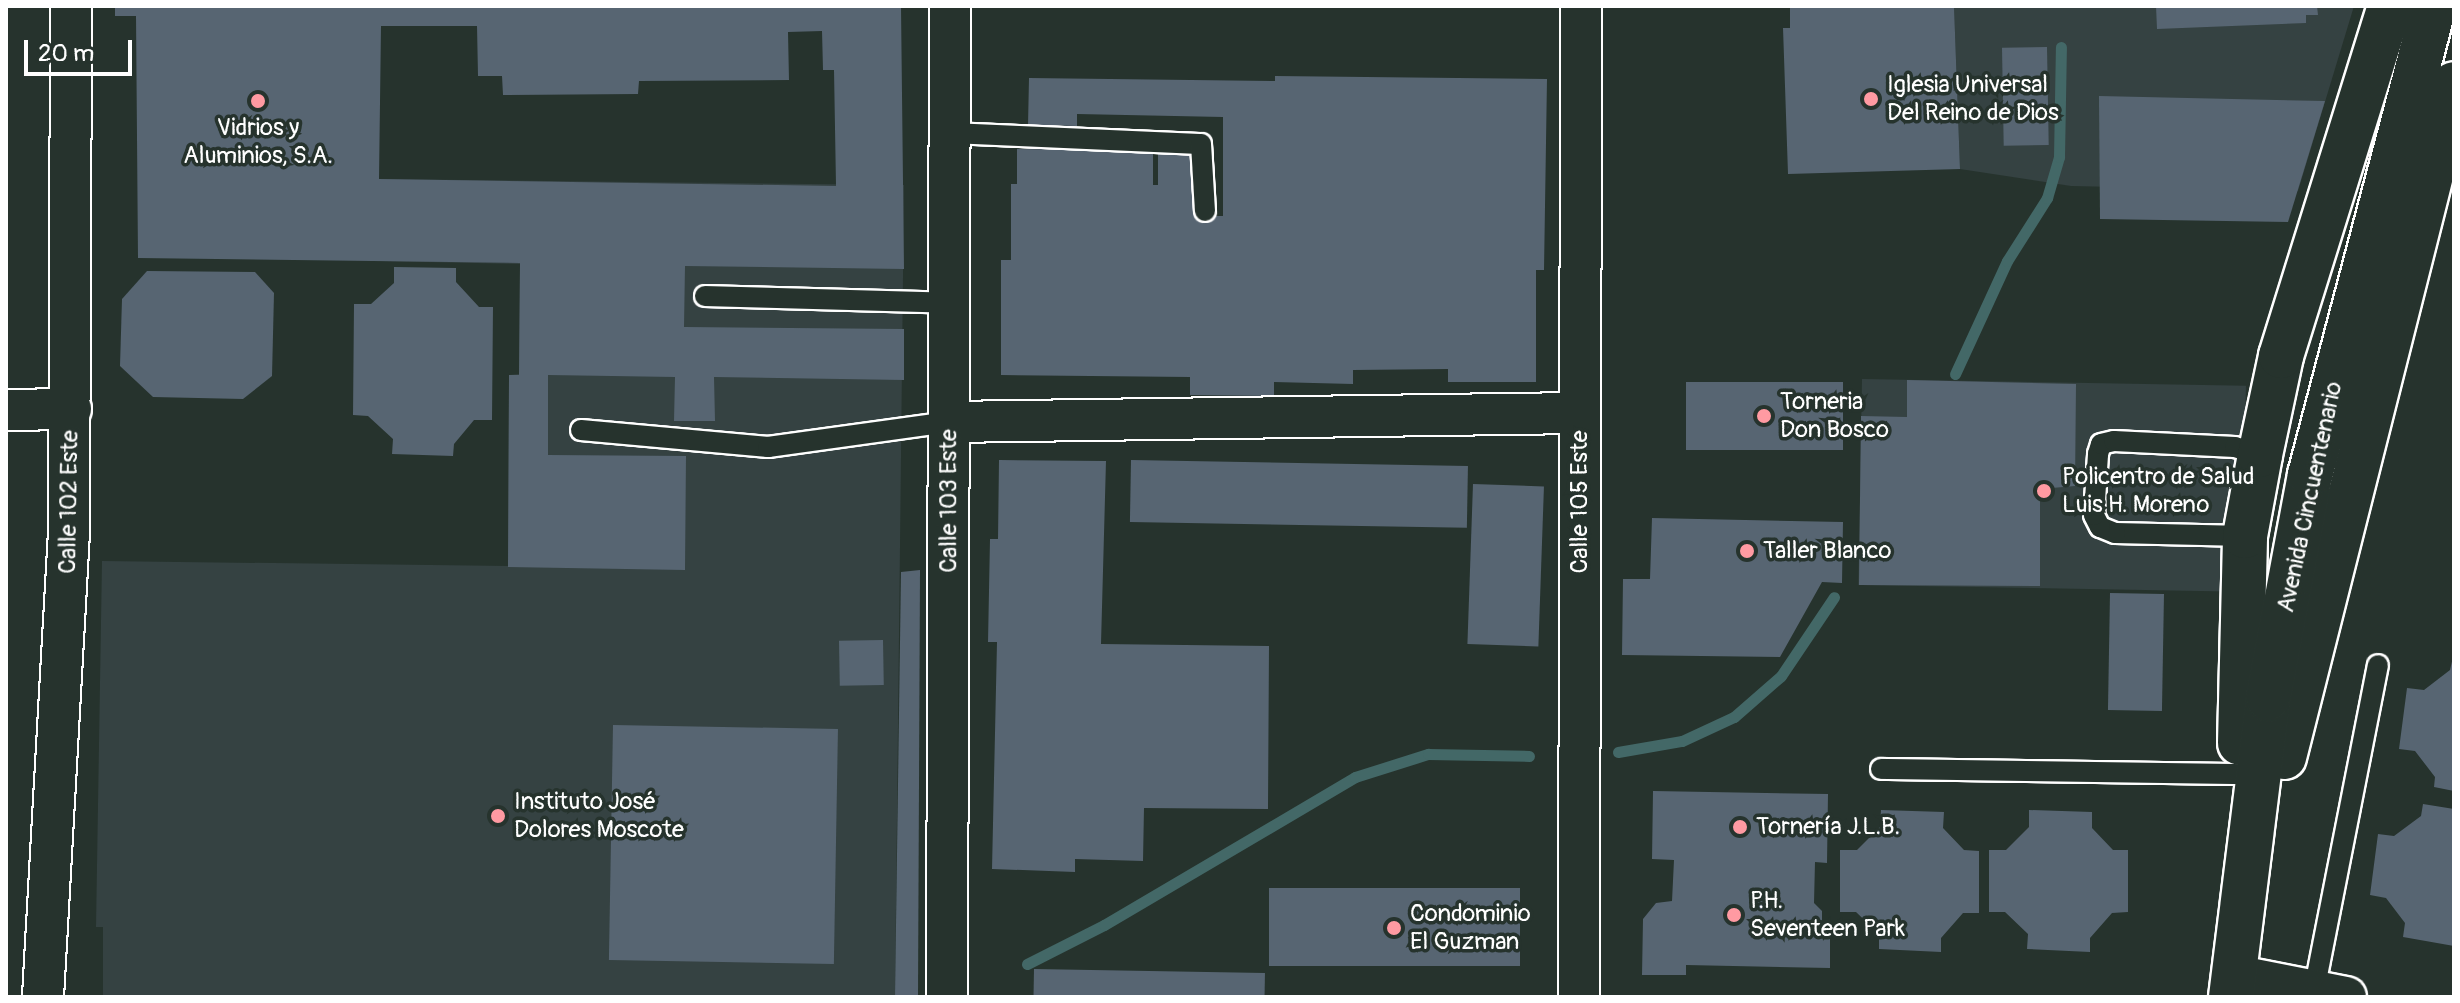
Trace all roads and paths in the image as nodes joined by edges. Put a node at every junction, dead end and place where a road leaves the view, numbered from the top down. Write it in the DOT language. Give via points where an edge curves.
graph roads {
  1 [pos="71,6"];
  2 [pos="950,6"];
  3 [pos="1581,6"];
  4 [pos="2390,6"];
  5 [pos="2434,6"];
  6 [pos="2454,84"];
  7 [pos="950,133"];
  8 [pos="1205,211"];
  9 [pos="705,296"];
  10 [pos="949,303"];
  11 [pos="71,409"];
  12 [pos="6,410"];
  13 [pos="1580,413"];
  14 [pos="949,422"];
  15 [pos="581,430"];
  16 [pos="2260,455"];
  17 [pos="2245,536"];
  18 [pos="2378,665"];
  19 [pos="1881,769"];
  20 [pos="2240,774"];
  21 [pos="2242,926"];
  22 [pos="2233,986"];
  23 [pos="2330,994"];
  24 [pos="43,997"];
  25 [pos="947,997"];
  26 [pos="1579,997"];
  1 -- 11 [label="street, Calle 102 Este"];
  2 -- 7 [label="street, Calle 103 Este"];
  3 -- 13 [label="street, Calle 105 Este"];
  4 -- 16 [label="main road" via="2281,356"];
  5 -- 21 [label="main road, Avenida Cincuentenario" via="2310,475 2268,699"];
  6 -- 21 [label="main road"];
  7 -- 8 [label="lane" via="1201,144"];
  7 -- 10 [label="street, Calle 103 Este"];
  9 -- 10 [label="lane"];
  10 -- 14 [label="street, Calle 103 Este"];
  11 -- 12 [label="street"];
  11 -- 24 [label="street, Calle 102 Este"];
  13 -- 14 [label="street"];
  13 -- 26 [label="street, Calle 105 Este"];
  14 -- 15 [label="lane" via="768,447"];
  14 -- 25 [label="street, Calle 103 Este"];
  16 -- 17 [label="main road"];
  16 -- 17 [label="lane" via="2235,447 2114,441 2101,444 2098,454 2094,515 2100,527 2115,533"];
  17 -- 20 [label="main road"];
  18 -- 23 [label="lane"];
  19 -- 20 [label="lane"];
  20 -- 21 [label="main road"];
  21 -- 22 [label="main road, Avenida Cincuentenario"];
  22 -- 23 [label="street"];
}
